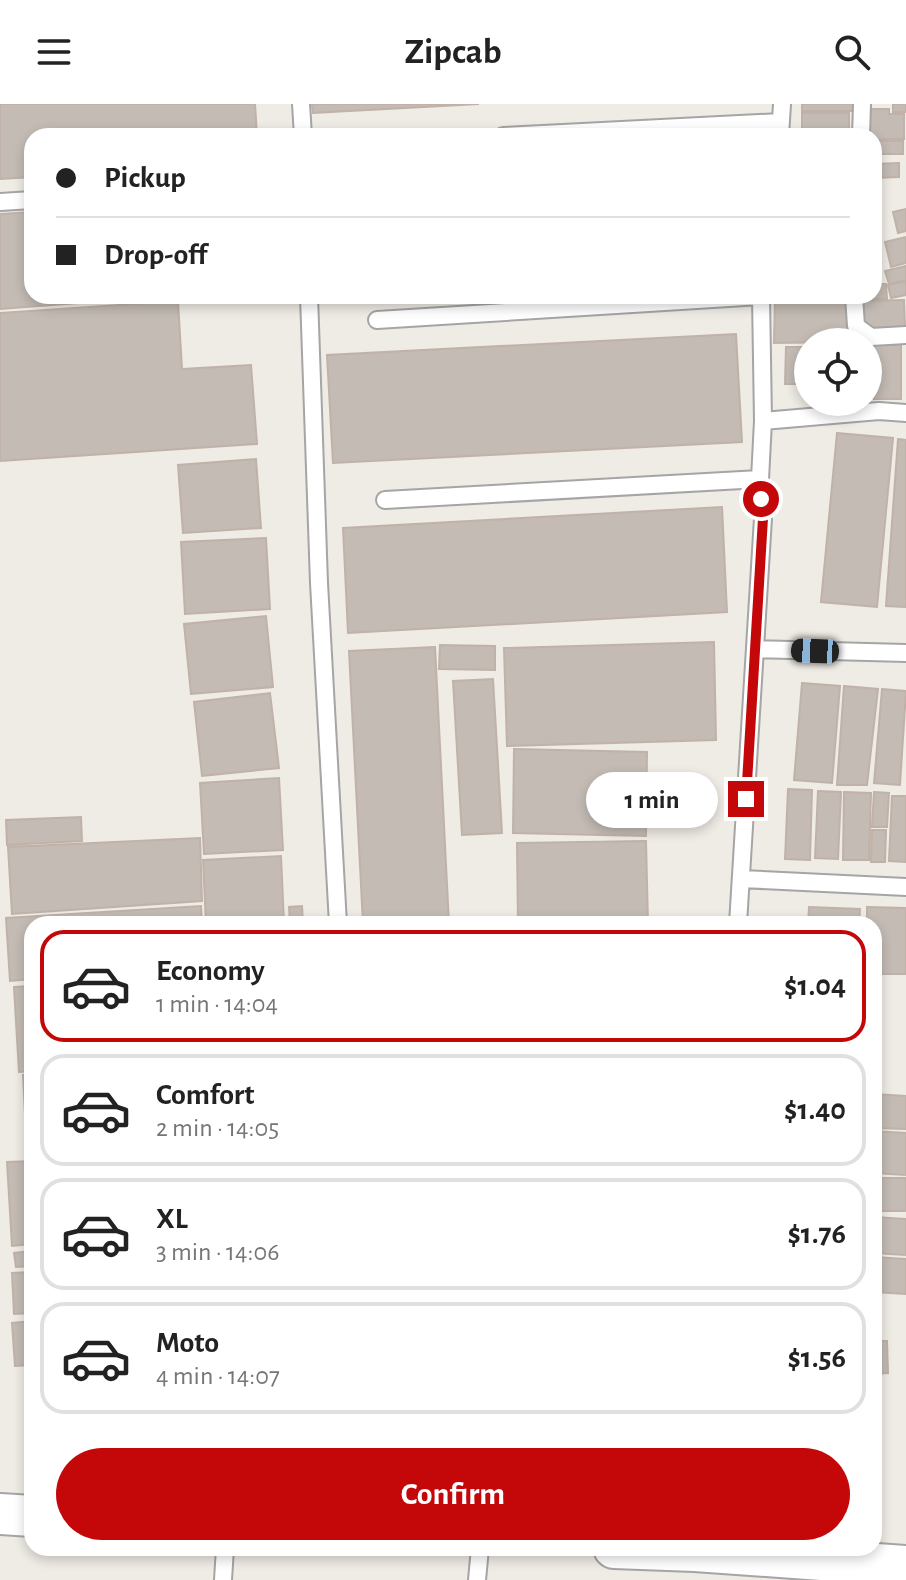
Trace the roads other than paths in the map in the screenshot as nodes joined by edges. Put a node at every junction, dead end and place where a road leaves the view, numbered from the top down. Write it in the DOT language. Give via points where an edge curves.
graph roads {
  1 [pos="301,104"];
  2 [pos="782,104"];
  3 [pos="862,104"];
  4 [pos="302,128"];
  5 [pos="781,128"];
  6 [pos="861,128"];
  7 [pos="24,200"];
  8 [pos="0,202"];
  9 [pos="309,304"];
  10 [pos="633,304"];
  11 [pos="761,304"];
  12 [pos="855,304"];
  13 [pos="377,320"];
  14 [pos="906,335"];
  15 [pos="906,413"];
  16 [pos="763,421"];
  17 [pos="760,479"];
  18 [pos="385,500"];
  19 [pos="755,649"];
  20 [pos="906,653"];
  21 [pos="741,879"];
  22 [pos="906,887"];
  23 [pos="338,916"];
  24 [pos="739,916"];
  25 [pos="0,1514"];
  26 [pos="24,1516"];
  27 [pos="224,1556"];
  28 [pos="479,1556"];
  29 [pos="782,1556"];
  30 [pos="906,1566"];
  31 [pos="223,1580"];
  32 [pos="477,1580"];
  1 -- 4 [label="lane"];
  2 -- 5 [label="lane"];
  3 -- 6 [label="lane"];
  7 -- 8 [label="lane"];
  9 -- 23 [label="lane"];
  10 -- 13 [label="lane"];
  11 -- 16 [label="lane"];
  12 -- 14 [label="lane" via="856,326 871,337"];
  15 -- 16 [label="lane"];
  16 -- 17 [label="lane"];
  17 -- 18 [label="lane"];
  17 -- 19 [label="lane" via="763,518"];
  19 -- 20 [label="lane"];
  19 -- 21 [label="lane"];
  21 -- 22 [label="lane"];
  21 -- 24 [label="lane"];
  25 -- 26 [label="street"];
  27 -- 31 [label="lane"];
  28 -- 32 [label="lane"];
  29 -- 30 [label="street"];
}
